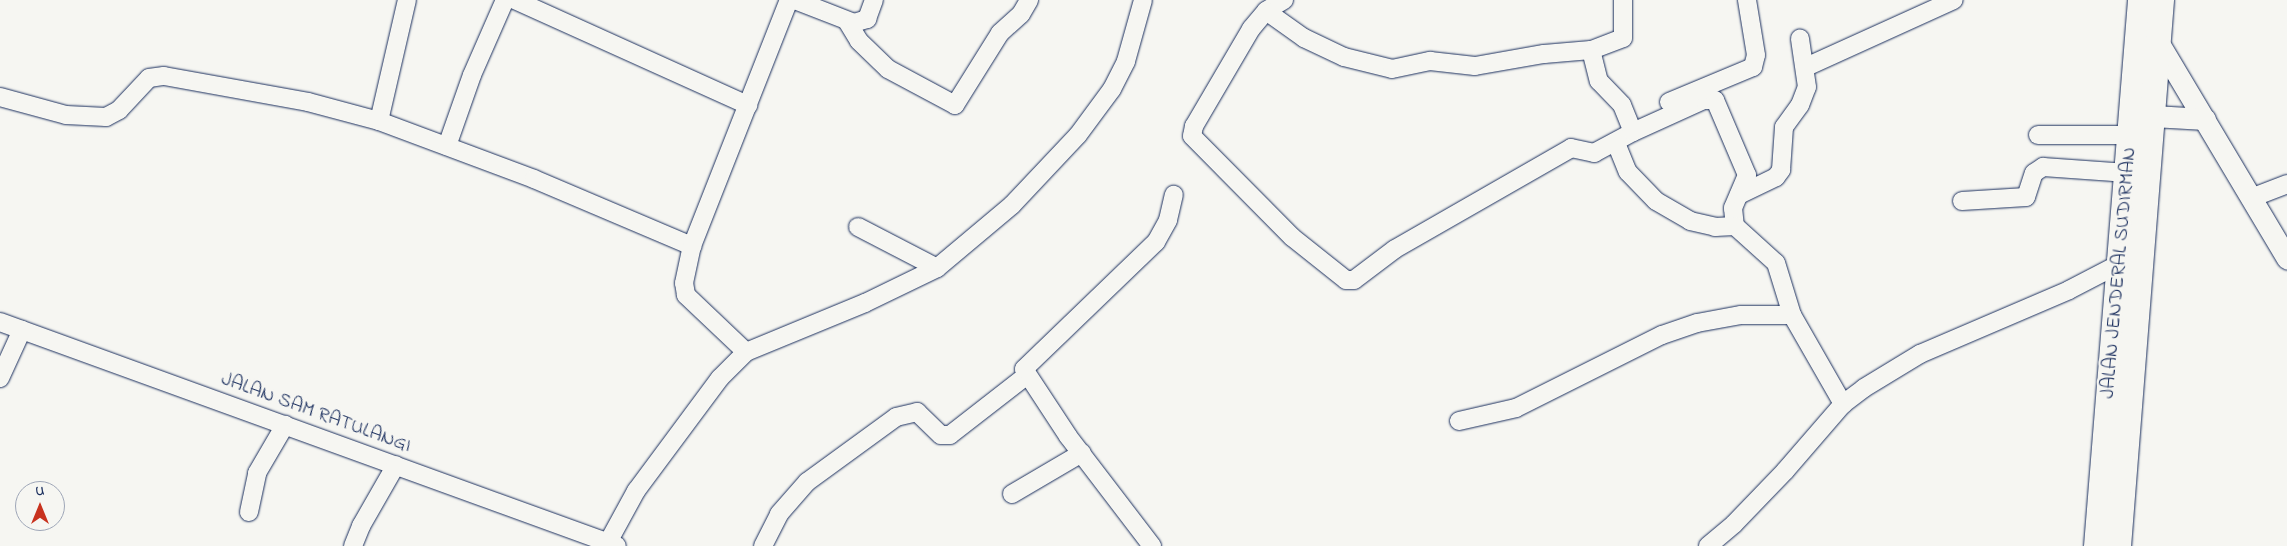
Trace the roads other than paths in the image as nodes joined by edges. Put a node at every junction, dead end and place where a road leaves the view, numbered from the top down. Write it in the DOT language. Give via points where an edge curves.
graph roads {
  1 [pos="406,0"];
  2 [pos="505,0"];
  3 [pos="515,0"];
  4 [pos="789,0"];
  5 [pos="795,0"];
  6 [pos="874,0"];
  7 [pos="1029,0"];
  8 [pos="1143,0"];
  9 [pos="1284,0"];
  10 [pos="1622,0"];
  11 [pos="1747,0"];
  12 [pos="1954,0"];
  13 [pos="2140,0"];
  14 [pos="2161,0"];
  15 [pos="1266,12"];
  16 [pos="847,21"];
  17 [pos="2158,42"];
  18 [pos="1591,50"];
  19 [pos="1708,92"];
  20 [pos="0,97"];
  21 [pos="1669,102"];
  22 [pos="748,105"];
  23 [pos="2205,119"];
  24 [pos="379,121"];
  25 [pos="2138,122"];
  26 [pos="1633,132"];
  27 [pos="2038,135"];
  28 [pos="1616,143"];
  29 [pos="447,146"];
  30 [pos="2128,173"];
  31 [pos="2287,184"];
  32 [pos="1174,194"];
  33 [pos="1740,195"];
  34 [pos="2252,198"];
  35 [pos="1962,201"];
  36 [pos="1735,226"];
  37 [pos="858,227"];
  38 [pos="692,246"];
  39 [pos="2287,258"];
  40 [pos="2119,264"];
  41 [pos="937,268"];
  42 [pos="1792,315"];
  43 [pos="0,322"];
  44 [pos="22,330"];
  45 [pos="746,352"];
  46 [pos="1027,375"];
  47 [pos="0,378"];
  48 [pos="1843,404"];
  49 [pos="1460,421"];
  50 [pos="285,425"];
  51 [pos="1075,445"];
  52 [pos="396,465"];
  53 [pos="1012,494"];
  54 [pos="249,512"];
  55 [pos="610,545"];
  56 [pos="353,546"];
  57 [pos="763,546"];
  58 [pos="1152,546"];
  59 [pos="1708,546"];
  60 [pos="2096,546"];
  61 [pos="2118,546"];
  1 -- 24 [label="street"];
  2 -- 29 [label="street" via="472,75"];
  3 -- 22 [label="street"];
  4 -- 22 [label="street"];
  5 -- 16 [label="street"];
  6 -- 16 [label="street" via="865,21"];
  7 -- 16 [label="street" via="1021,14 1000,33 956,105 888,68 859,41"];
  8 -- 41 [label="street" via="1126,61 1096,112 1012,205"];
  9 -- 15 [label="street"];
  10 -- 18 [label="street" via="1623,38"];
  11 -- 19 [label="street" via="1755,64"];
  12 -- 33 [label="street" via="1802,54 1806,92 1782,131 1781,170 1776,177"];
  13 -- 25 [label="highway, JALAN JENDERAL SUDIRMAN"];
  14 -- 17 [label="highway, JALAN JENDERAL SUDIRMAN"];
  15 -- 18 [label="street" via="1304,38 1344,57 1392,69 1430,61 1475,66"];
  15 -- 28 [label="street" via="1251,29 1194,126 1192,136 1292,237 1346,280 1354,280 1395,249 1571,148 1594,153"];
  17 -- 23 [label="main road"];
  17 -- 25 [label="highway, JALAN JENDERAL SUDIRMAN"];
  18 -- 26 [label="street" via="1599,81 1622,105"];
  19 -- 21 [label="street"];
  19 -- 26 [label="street"];
  19 -- 33 [label="street" via="1716,102 1746,172 1746,182"];
  20 -- 24 [label="street" via="66,115 106,117 119,110 148,78 164,76 308,102"];
  22 -- 38 [label="street"];
  23 -- 25 [label="main road"];
  23 -- 34 [label="main road"];
  24 -- 29 [label="street"];
  25 -- 27 [label="street"];
  25 -- 30 [label="highway, JALAN JENDERAL SUDIRMAN"];
  25 -- 61 [label="highway, JALAN JENDERAL SUDIRMAN"];
  26 -- 28 [label="street"];
  28 -- 36 [label="street" via="1628,172 1656,201 1690,221 1716,227"];
  29 -- 38 [label="street"];
  30 -- 35 [label="street" via="2043,167 2034,173 2026,197"];
  30 -- 40 [label="highway, JALAN JENDERAL SUDIRMAN"];
  31 -- 34 [label="street"];
  32 -- 46 [label="street" via="1168,220 1156,242 1024,369"];
  33 -- 36 [label="street" via="1732,213"];
  34 -- 39 [label="main road"];
  36 -- 42 [label="street" via="1776,263"];
  37 -- 41 [label="street"];
  38 -- 45 [label="street" via="684,283 686,295"];
  40 -- 48 [label="street" via="2069,290 1920,354"];
  40 -- 60 [label="highway, JALAN JENDERAL SUDIRMAN"];
  41 -- 45 [label="street" via="856,307"];
  42 -- 48 [label="street"];
  42 -- 49 [label="street" via="1741,315 1697,323 1662,335 1516,408"];
  43 -- 44 [label="street, JALAN SAM RATULANGI"];
  44 -- 47 [label="street"];
  44 -- 50 [label="street, JALAN SAM RATULANGI"];
  45 -- 55 [label="street" via="720,378 636,491"];
  46 -- 51 [label="street"];
  46 -- 57 [label="street" via="950,436 941,435 917,412 896,417 801,489 779,514"];
  48 -- 59 [label="street" via="1772,484"];
  50 -- 52 [label="street, JALAN SAM RATULANGI"];
  50 -- 54 [label="street" via="257,473"];
  51 -- 53 [label="street"];
  51 -- 58 [label="street"];
  52 -- 55 [label="street, JALAN SAM RATULANGI"];
  52 -- 56 [label="street"];
}
